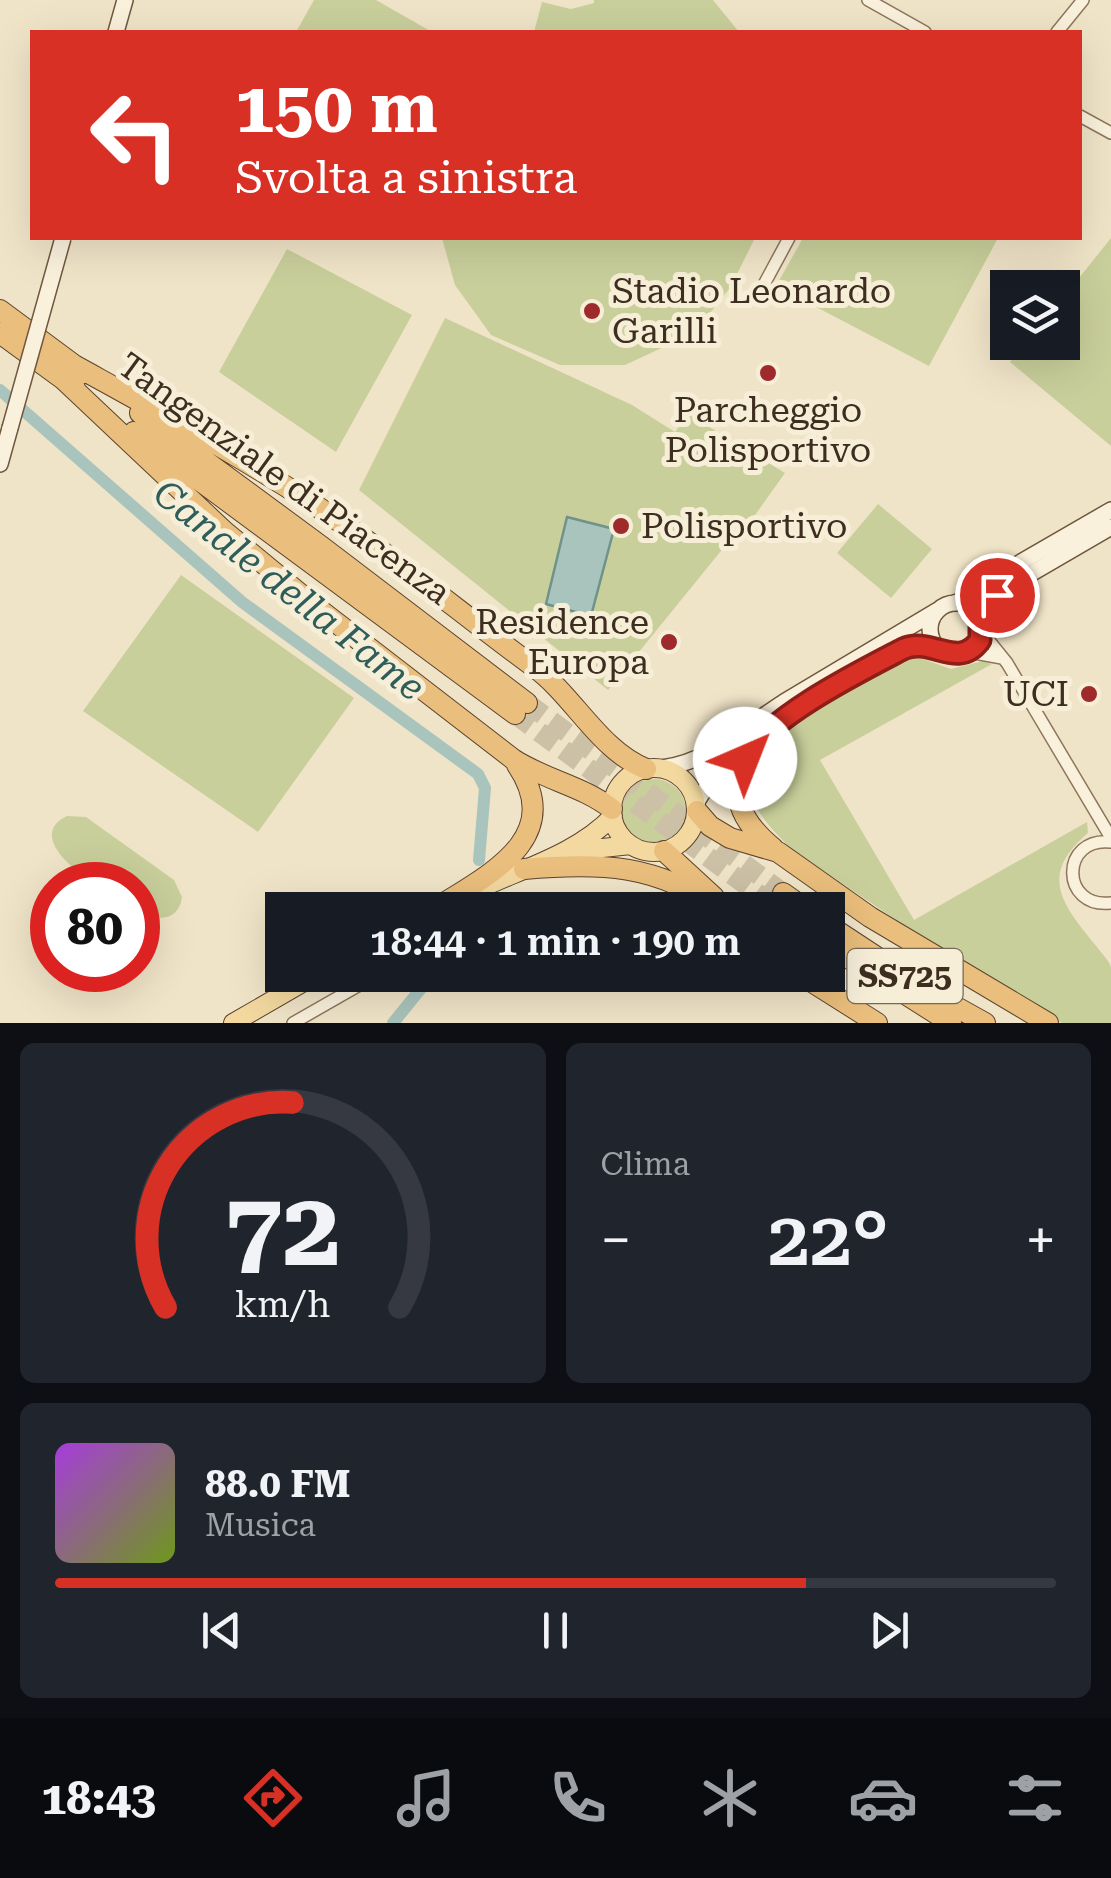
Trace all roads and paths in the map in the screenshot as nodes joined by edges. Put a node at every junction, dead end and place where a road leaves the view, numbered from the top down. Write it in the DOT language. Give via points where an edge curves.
graph roads {
  1 [pos="124,0"];
  2 [pos="868,0"];
  3 [pos="1083,0"];
  4 [pos="902,27"];
  5 [pos="116,30"];
  6 [pos="1059,30"];
  7 [pos="1082,117"];
  8 [pos="1111,133"];
  9 [pos="62,240"];
  10 [pos="788,240"];
  11 [pos="761,290"];
  12 [pos="0,310"];
  13 [pos="0,333"];
  14 [pos="69,372"];
  15 [pos="0,464"];
  16 [pos="1111,510"];
  17 [pos="1111,528"];
  18 [pos="954,603"];
  19 [pos="938,610"];
  20 [pos="981,625"];
  21 [pos="941,650"];
  22 [pos="969,652"];
  23 [pos="1002,658"];
  24 [pos="521,708"];
  25 [pos="754,742"];
  26 [pos="514,759"];
  27 [pos="654,768"];
  28 [pos="696,808"];
  29 [pos="612,812"];
  30 [pos="1098,818"];
  31 [pos="1111,840"];
  32 [pos="1094,842"];
  33 [pos="631,845"];
  34 [pos="664,851"];
  35 [pos="778,852"];
  36 [pos="558,854"];
  37 [pos="524,869"];
  38 [pos="460,892"];
  39 [pos="473,892"];
  40 [pos="693,892"];
  41 [pos="707,892"];
  42 [pos="1111,903"];
  43 [pos="845,936"];
  44 [pos="845,955"];
  45 [pos="286,992"];
  46 [pos="347,992"];
  47 [pos="828,992"];
  48 [pos="232,1023"];
  49 [pos="292,1023"];
  50 [pos="877,1023"];
  51 [pos="952,1023"];
  52 [pos="985,1023"];
  53 [pos="1048,1023"];
  1 -- 5 [label="main road"];
  2 -- 4 [label="street"];
  3 -- 6 [label="street"];
  7 -- 8 [label="street"];
  9 -- 15 [label="main road, bridge"];
  10 -- 11 [label="street"];
  12 -- 14 [label="highway, Tangenziale di Piacenza"];
  13 -- 14 [label="highway, Tangenziale di Piacenza"];
  14 -- 24 [label="highway, Tangenziale di Piacenza"];
  14 -- 26 [label="highway" via="224,532"];
  14 -- 27 [label="highway" via="189,428 356,534 549,678 625,758"];
  16 -- 18 [label="main road"];
  17 -- 20 [label="main road" via="1008,587 990,603"];
  18 -- 19 [label="main road"];
  18 -- 20 [label="main road" via="969,607"];
  19 -- 21 [label="main road" via="930,631"];
  19 -- 27 [label="main road" via="713,752"];
  20 -- 22 [label="main road" via="980,640"];
  20 -- 23 [label="street"];
  21 -- 22 [label="main road"];
  21 -- 25 [label="main road" via="924,644 903,649"];
  22 -- 23 [label="street"];
  23 -- 30 [label="street"];
  25 -- 28 [label="main road" via="716,773"];
  25 -- 35 [label="highway" via="737,788 740,809"];
  26 -- 29 [label="highway" via="597,797"];
  26 -- 38 [label="highway" via="533,805 525,840 509,860"];
  27 -- 28 [label="main road" via="688,785"];
  27 -- 29 [label="main road" via="622,783"];
  28 -- 34 [label="main road" via="687,836"];
  28 -- 35 [label="highway" via="730,838"];
  29 -- 33 [label="main road"];
  29 -- 36 [label="main road" via="596,832"];
  30 -- 31 [label="street"];
  30 -- 32 [label="street"];
  31 -- 32 [label="street"];
  32 -- 42 [label="street" via="1078,854 1074,882 1085,898"];
  33 -- 34 [label="main road"];
  33 -- 36 [label="main road"];
  34 -- 41 [label="highway"];
  35 -- 53 [label="highway" via="870,917"];
  36 -- 37 [label="main road"];
  37 -- 39 [label="main road"];
  37 -- 40 [label="highway" via="629,868"];
  43 -- 52 [label="highway, SS725"];
  44 -- 51 [label="highway, SS725"];
  45 -- 48 [label="main road"];
  46 -- 49 [label="street"];
  47 -- 50 [label="highway"];
}
